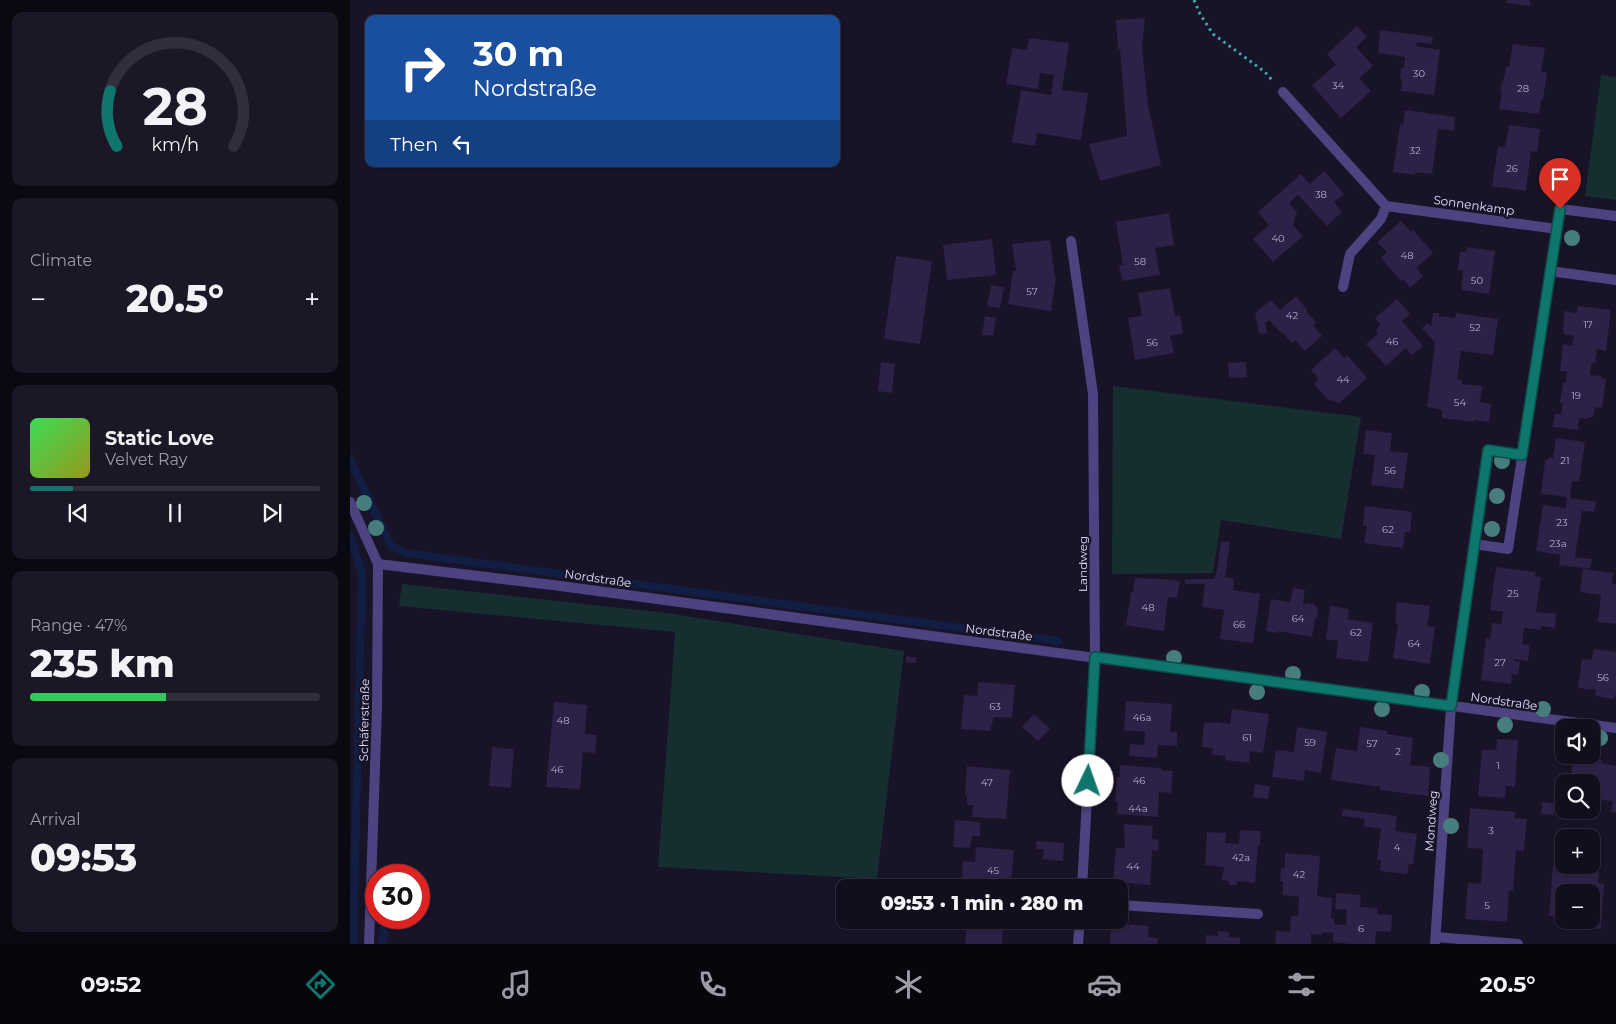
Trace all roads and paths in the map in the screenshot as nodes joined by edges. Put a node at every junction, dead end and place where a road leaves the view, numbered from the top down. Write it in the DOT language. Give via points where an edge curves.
graph roads {
  1 [pos="1194,0"];
  2 [pos="1283,92"];
  3 [pos="1386,206"];
  4 [pos="1616,216"];
  5 [pos="1557,229"];
  6 [pos="1071,241"];
  7 [pos="1550,271"];
  8 [pos="1616,280"];
  9 [pos="1343,287"];
  10 [pos="1522,455"];
  11 [pos="350,502"];
  12 [pos="1474,544"];
  13 [pos="378,564"];
  14 [pos="1095,657"];
  15 [pos="1451,706"];
  16 [pos="1616,728"];
  17 [pos="1083,879"];
  18 [pos="1128,906"];
  19 [pos="1258,914"];
  20 [pos="1079,929"];
  21 [pos="1436,941"];
  22 [pos="369,944"];
  23 [pos="1078,944"];
  24 [pos="1518,944"];
  1 -- 2 [label="path" via="1214,34 1265,72"];
  2 -- 3 [label="street"];
  3 -- 5 [label="street, Sonnenkamp"];
  3 -- 9 [label="street" via="1381,219 1350,254"];
  4 -- 5 [label="street" via="1560,209"];
  5 -- 7 [label="street"];
  6 -- 14 [label="street, Landweg" via="1093,394"];
  7 -- 8 [label="street"];
  7 -- 10 [label="street"];
  10 -- 12 [label="street" via="1488,450"];
  10 -- 12 [label="street" via="1508,549"];
  11 -- 13 [label="street, Schäferstraße"];
  12 -- 15 [label="street"];
  13 -- 14 [label="street, Nordstraße"];
  13 -- 22 [label="street, Schäferstraße"];
  14 -- 15 [label="street, Nordstraße"];
  14 -- 17 [label="street, Landweg"];
  15 -- 16 [label="street, Nordstraße"];
  15 -- 21 [label="street, Mondweg"];
  18 -- 19 [label="street"];
  20 -- 23 [label="street"];
  21 -- 24 [label="street, Mondweg"];
}
